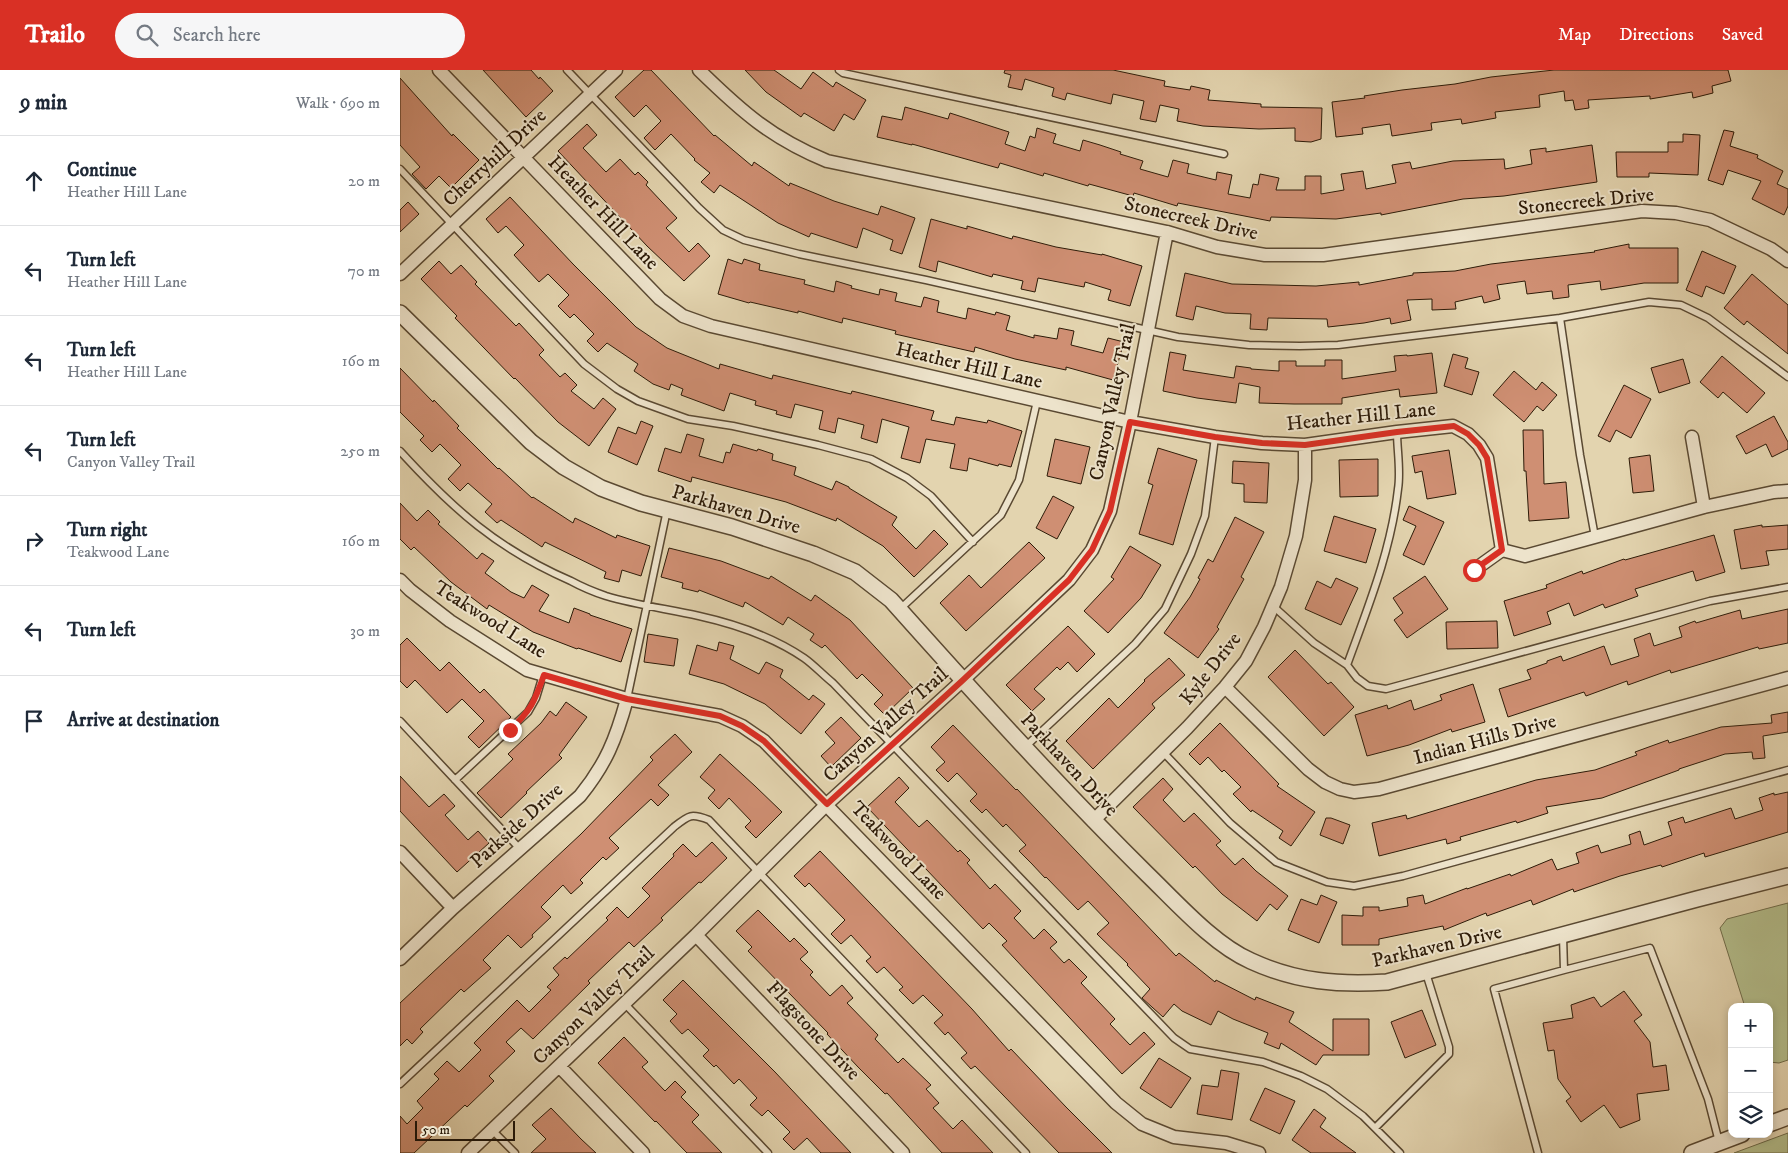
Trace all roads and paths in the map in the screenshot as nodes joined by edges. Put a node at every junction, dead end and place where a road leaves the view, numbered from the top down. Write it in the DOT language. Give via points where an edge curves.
graph roads {
  1 [pos="438,70"];
  2 [pos="567,70"];
  3 [pos="616,70"];
  4 [pos="699,70"];
  5 [pos="839,70"];
  6 [pos="590,94"];
  7 [pos="1224,154"];
  8 [pos="523,157"];
  9 [pos="400,169"];
  10 [pos="452,224"];
  11 [pos="1167,232"];
  12 [pos="1788,261"];
  13 [pos="400,274"];
  14 [pos="400,313"];
  15 [pos="1560,318"];
  16 [pos="1148,329"];
  17 [pos="1788,378"];
  18 [pos="1037,401"];
  19 [pos="1130,422"];
  20 [pos="1397,432"];
  21 [pos="1692,436"];
  22 [pos="1215,437"];
  23 [pos="1305,445"];
  24 [pos="400,451"];
  25 [pos="1788,491"];
  26 [pos="1704,507"];
  27 [pos="667,510"];
  28 [pos="1595,537"];
  29 [pos="973,542"];
  30 [pos="1502,550"];
  31 [pos="1474,570"];
  32 [pos="400,580"];
  33 [pos="1788,587"];
  34 [pos="647,606"];
  35 [pos="1273,606"];
  36 [pos="899,609"];
  37 [pos="1347,665"];
  38 [pos="544,675"];
  39 [pos="1788,678"];
  40 [pos="963,680"];
  41 [pos="1225,687"];
  42 [pos="627,699"];
  43 [pos="400,721"];
  44 [pos="892,744"];
  45 [pos="1025,747"];
  46 [pos="1163,752"];
  47 [pos="1788,770"];
  48 [pos="455,780"];
  49 [pos="827,804"];
  50 [pos="1093,821"];
  51 [pos="520,849"];
  52 [pos="400,852"];
  53 [pos="758,873"];
  54 [pos="1788,876"];
  55 [pos="453,908"];
  56 [pos="696,935"];
  57 [pos="1563,936"];
  58 [pos="400,959"];
  59 [pos="1564,970"];
  60 [pos="1426,973"];
  61 [pos="624,1003"];
  62 [pos="558,1066"];
  63 [pos="400,1084"];
  64 [pos="1788,1117"];
  65 [pos="1773,1123"];
  66 [pos="1375,1128"];
  67 [pos="492,1130"];
  68 [pos="1732,1138"];
  69 [pos="1719,1143"];
  70 [pos="468,1153"];
  71 [pos="514,1153"];
  72 [pos="643,1153"];
  73 [pos="768,1153"];
  74 [pos="902,1153"];
  75 [pos="1026,1153"];
  76 [pos="1259,1153"];
  77 [pos="1400,1153"];
  78 [pos="1538,1153"];
  79 [pos="1692,1153"];
  1 -- 8 [label="street, Heather Hill Lane"];
  2 -- 6 [label="lane"];
  3 -- 6 [label="street, Cherryhill Drive"];
  4 -- 11 [label="street, Stonecreek Drive" via="738,108 772,134 827,160"];
  5 -- 7 [label="lane"];
  6 -- 8 [label="street, Cherryhill Drive"];
  6 -- 16 [label="lane" via="699,208 723,230 744,240"];
  8 -- 10 [label="street, Cherryhill Drive"];
  8 -- 18 [label="street, Heather Hill Lane" via="660,299 683,316 711,326"];
  9 -- 10 [label="lane"];
  10 -- 13 [label="street, Cherryhill Drive"];
  10 -- 29 [label="lane" via="584,364 617,389 638,401 688,419 733,426 871,459 907,478 931,496"];
  11 -- 12 [label="street, Stonecreek Drive" via="1217,247 1265,255 1323,255 1642,211 1710,220 1771,249"];
  11 -- 16 [label="street, Canyon Valley Trail"];
  14 -- 27 [label="street, Parkhaven Drive" via="531,442 564,467 600,488"];
  15 -- 16 [label="lane" via="1338,345 1240,344 1178,337"];
  15 -- 17 [label="lane" via="1649,302 1681,305 1708,318"];
  15 -- 28 [label="lane"];
  16 -- 19 [label="street, Canyon Valley Trail"];
  18 -- 19 [label="street, Heather Hill Lane"];
  18 -- 29 [label="lane" via="1019,480 1001,515"];
  19 -- 22 [label="street, Heather Hill Lane"];
  19 -- 40 [label="street, Canyon Valley Trail" via="1110,511 1092,550 1069,580"];
  20 -- 23 [label="street, Heather Hill Lane"];
  20 -- 30 [label="street, Heather Hill Lane" via="1454,426 1479,445 1487,458"];
  20 -- 37 [label="lane" via="1398,488 1388,542 1381,572"];
  21 -- 26 [label="street"];
  22 -- 23 [label="street, Heather Hill Lane"];
  22 -- 45 [label="lane" via="1206,516 1165,609 1135,644"];
  23 -- 35 [label="street, Kyle Drive" via="1305,480 1296,536"];
  24 -- 34 [label="lane" via="440,495 510,551 603,595"];
  25 -- 26 [label="street"];
  26 -- 28 [label="street"];
  27 -- 34 [label="lane"];
  27 -- 36 [label="street, Parkhaven Drive" via="813,554 855,572"];
  28 -- 30 [label="street" via="1526,556"];
  29 -- 36 [label="lane"];
  30 -- 31 [label="street"];
  32 -- 38 [label="street, Teakwood Lane" via="450,621 527,670"];
  33 -- 37 [label="lane" via="1710,601 1386,689 1368,686"];
  34 -- 42 [label="lane"];
  34 -- 44 [label="lane" via="700,616 783,645 833,683"];
  35 -- 37 [label="lane" via="1314,643"];
  35 -- 41 [label="street, Kyle Drive" via="1246,661"];
  36 -- 40 [label="street, Parkhaven Drive"];
  38 -- 42 [label="street, Teakwood Lane"];
  38 -- 48 [label="lane" via="528,712"];
  39 -- 41 [label="street, Indian Hills Drive" via="1354,792 1326,782 1308,769"];
  40 -- 44 [label="street, Canyon Valley Trail"];
  40 -- 45 [label="street, Parkhaven Drive"];
  41 -- 46 [label="street, Kyle Drive"];
  42 -- 49 [label="street, Teakwood Lane" via="720,716 742,726 764,741"];
  42 -- 51 [label="street, Parkside Drive" via="617,734 595,777 580,796"];
  43 -- 48 [label="lane"];
  44 -- 49 [label="street, Canyon Valley Trail"];
  44 -- 66 [label="lane" via="1174,1038 1190,1049 1263,1062 1301,1076 1327,1089"];
  45 -- 50 [label="street, Parkhaven Drive"];
  46 -- 47 [label="lane" via="1230,823 1276,862 1327,882 1354,886 1403,876"];
  46 -- 50 [label="street, Kyle Drive"];
  48 -- 51 [label="lane"];
  49 -- 53 [label="street, Canyon Valley Trail"];
  49 -- 76 [label="street, Teakwood Lane" via="1116,1103 1142,1124 1174,1137 1226,1142"];
  50 -- 60 [label="street, Parkhaven Drive" via="1195,921 1249,960 1281,973 1315,981 1350,984 1388,982"];
  51 -- 55 [label="street, Parkside Drive"];
  52 -- 55 [label="street"];
  53 -- 56 [label="street, Canyon Valley Trail"];
  53 -- 63 [label="lane" via="709,820 694,815 687,817"];
  53 -- 75 [label="lane"];
  54 -- 57 [label="street, Parkhaven Drive"];
  55 -- 58 [label="street, Parkside Drive"];
  56 -- 61 [label="street, Canyon Valley Trail"];
  56 -- 74 [label="street, Flagstone Drive"];
  57 -- 59 [label="lane"];
  57 -- 60 [label="street, Parkhaven Drive"];
  59 -- 69 [label="lane" via="1650,948 1708,1099"];
  59 -- 78 [label="lane" via="1494,989"];
  60 -- 66 [label="lane" via="1449,1054"];
  61 -- 62 [label="street, Canyon Valley Trail"];
  61 -- 73 [label="lane"];
  62 -- 67 [label="street, Canyon Valley Trail"];
  62 -- 72 [label="street"];
  64 -- 65 [label="street"];
  66 -- 77 [label="lane"];
  67 -- 70 [label="street, Canyon Valley Trail"];
  67 -- 71 [label="lane"];
  68 -- 69 [label="street"];
  69 -- 79 [label="street"];
}
